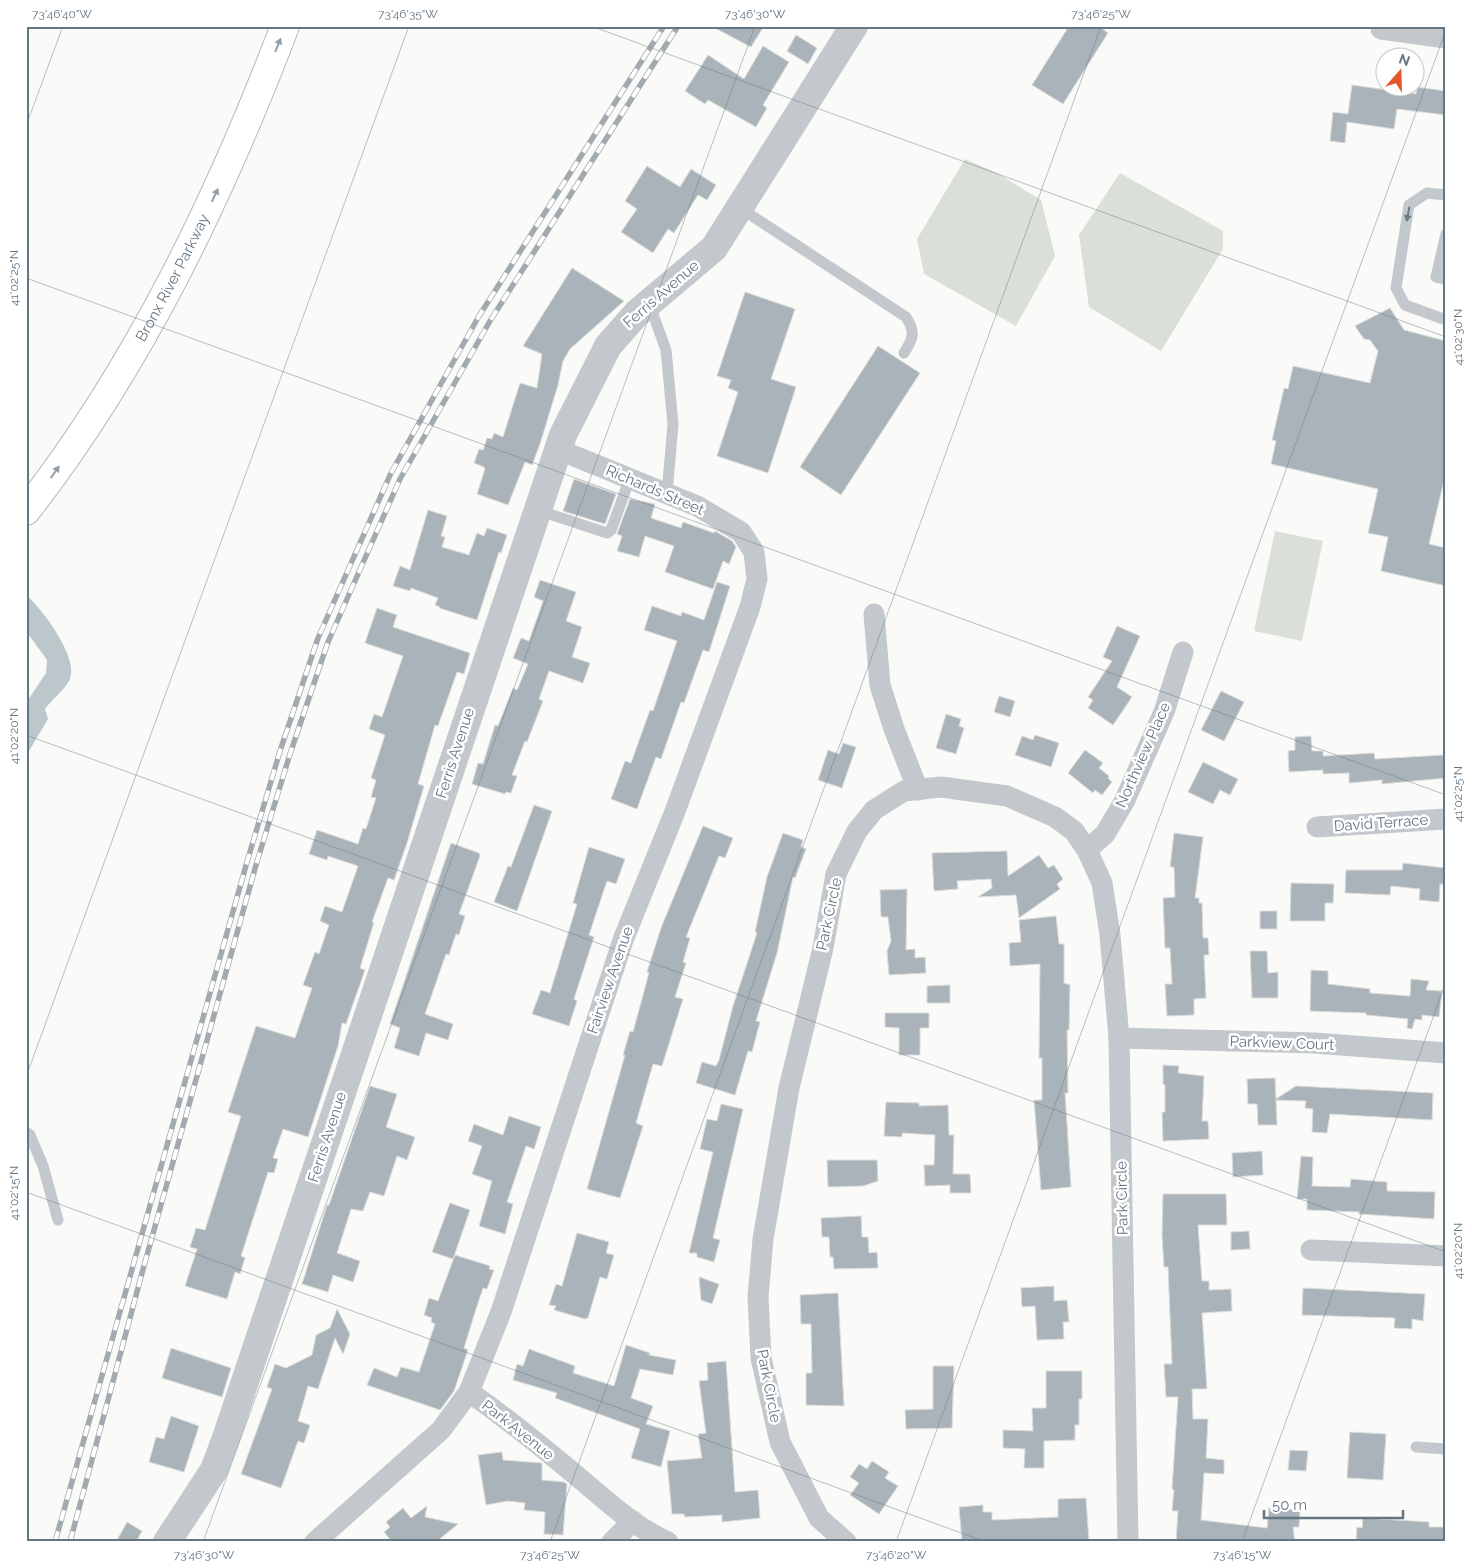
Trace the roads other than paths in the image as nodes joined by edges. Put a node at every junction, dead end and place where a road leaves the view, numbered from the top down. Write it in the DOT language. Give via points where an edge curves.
graph roads {
  1 [pos="286,26"];
  2 [pos="854,26"];
  3 [pos="1381,30"];
  4 [pos="1446,38"];
  5 [pos="1446,195"];
  6 [pos="740,208"];
  7 [pos="1446,234"];
  8 [pos="1446,279"];
  9 [pos="649,303"];
  10 [pos="1446,320"];
  11 [pos="904,353"];
  12 [pos="557,449"];
  13 [pos="630,478"];
  14 [pos="667,494"];
  15 [pos="536,510"];
  16 [pos="26,511"];
  17 [pos="756,570"];
  18 [pos="874,614"];
  19 [pos="1183,652"];
  20 [pos="918,790"];
  21 [pos="1446,819"];
  22 [pos="1317,827"];
  23 [pos="1087,850"];
  24 [pos="1119,1038"];
  25 [pos="1446,1053"];
  26 [pos="26,1132"];
  27 [pos="58,1220"];
  28 [pos="1311,1250"];
  29 [pos="1446,1256"];
  30 [pos="468,1392"];
  31 [pos="1416,1447"];
  32 [pos="1446,1448"];
  33 [pos="633,1521"];
  34 [pos="167,1542"];
  35 [pos="315,1542"];
  36 [pos="612,1542"];
  37 [pos="668,1542"];
  38 [pos="846,1542"];
  39 [pos="1128,1542"];
  16 -- 1 [label="highway, Bronx River Parkway, one-way" via="65,459 107,393 182,261 229,163"];
  2 -- 6 [label="street, Ferris Avenue"];
  3 -- 4 [label="street"];
  5 -- 10 [label="lane, one-way" via="1427,193 1409,205 1396,288 1405,306"];
  6 -- 9 [label="street, Ferris Avenue" via="714,248"];
  6 -- 11 [label="lane" via="906,317 913,327 913,339"];
  7 -- 8 [label="lane" via="1436,277"];
  9 -- 12 [label="street, Ferris Avenue" via="608,346"];
  9 -- 14 [label="lane" via="666,350 673,424"];
  12 -- 13 [label="street, Richards Street"];
  12 -- 15 [label="street, Ferris Avenue"];
  13 -- 14 [label="street, Richards Street"];
  13 -- 15 [label="lane" via="611,530 607,533"];
  14 -- 17 [label="street, Richards Street" via="697,506 740,532 754,552"];
  15 -- 34 [label="street, Ferris Avenue" via="227,1435 214,1470"];
  17 -- 30 [label="street, Fairview Avenue" via="750,607 674,814 623,940 501,1312"];
  18 -- 20 [label="street" via="880,685"];
  19 -- 23 [label="street, Northview Place" via="1164,712 1124,802 1105,834"];
  20 -- 23 [label="street, Park Circle" via="941,788 1007,796 1055,817 1074,831"];
  20 -- 38 [label="street, Park Circle" via="904,791 874,810 857,831 836,874 823,948 789,1088 763,1238 758,1297 761,1358 780,1442 819,1518"];
  21 -- 22 [label="street, David Terrace"];
  23 -- 24 [label="street, Park Circle" via="1102,883"];
  24 -- 25 [label="street, Parkview Court" via="1315,1043"];
  24 -- 39 [label="street, Park Circle"];
  26 -- 27 [label="lane" via="43,1166"];
  28 -- 29 [label="street"];
  30 -- 33 [label="street, Park Avenue" via="510,1420"];
  30 -- 35 [label="street, Park Avenue" via="441,1430"];
  31 -- 32 [label="lane"];
  33 -- 36 [label="street"];
  33 -- 37 [label="street, Park Avenue"];
}
